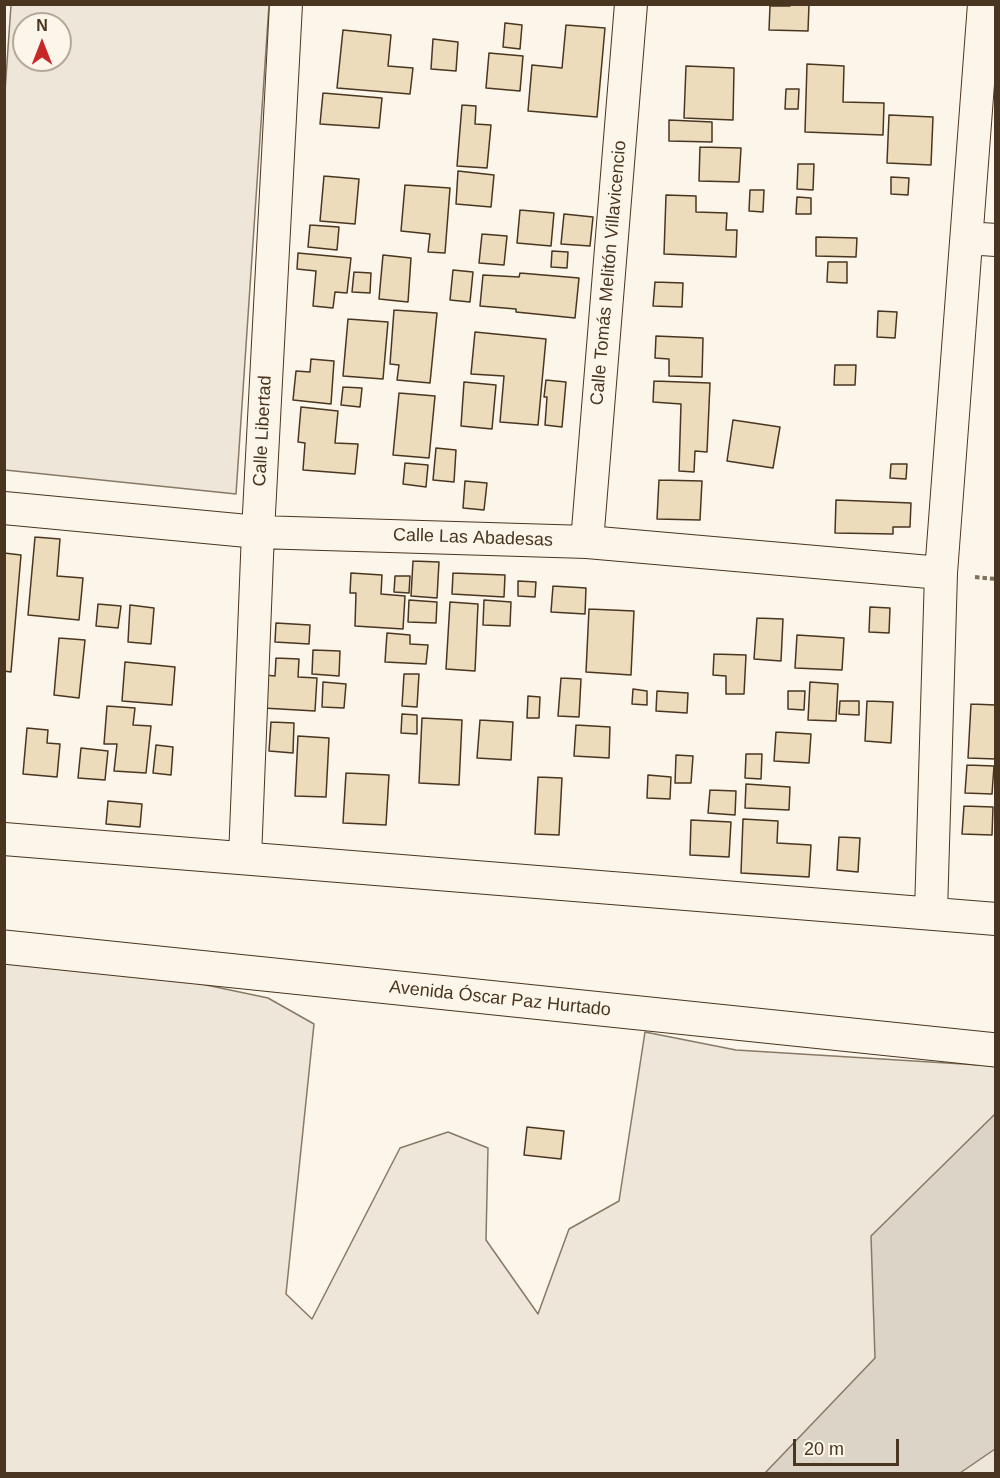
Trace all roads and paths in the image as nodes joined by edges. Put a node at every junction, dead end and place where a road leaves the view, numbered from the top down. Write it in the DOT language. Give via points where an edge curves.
graph roads {
  1 [pos="286,4"];
  2 [pos="631,4"];
  3 [pos="984,4"];
  4 [pos="981,239"];
  5 [pos="4,508"];
  6 [pos="258,531"];
  7 [pos="587,542"];
  8 [pos="941,573"];
  9 [pos="4,839"];
  10 [pos="245,858"];
  11 [pos="931,912"];
  12 [pos="996,919"];
  13 [pos="4,947"];
  14 [pos="996,1050"];
  1 -- 6 [label="street, Calle Libertad"];
  2 -- 7 [label="street, Calle Tomás Melitón Villavicencio"];
  3 -- 4 [label="street"];
  4 -- 8 [label="street"];
  5 -- 6 [label="street, Calle Las Abadesas"];
  6 -- 7 [label="street, Calle Las Abadesas"];
  6 -- 10 [label="street, Calle Libertad"];
  7 -- 8 [label="street, Calle Las Abadesas"];
  8 -- 11 [label="street"];
  9 -- 10 [label="street"];
  10 -- 11 [label="street"];
  11 -- 12 [label="street"];
  13 -- 14 [label="main road, Avenida Óscar Paz Hurtado"];
}
